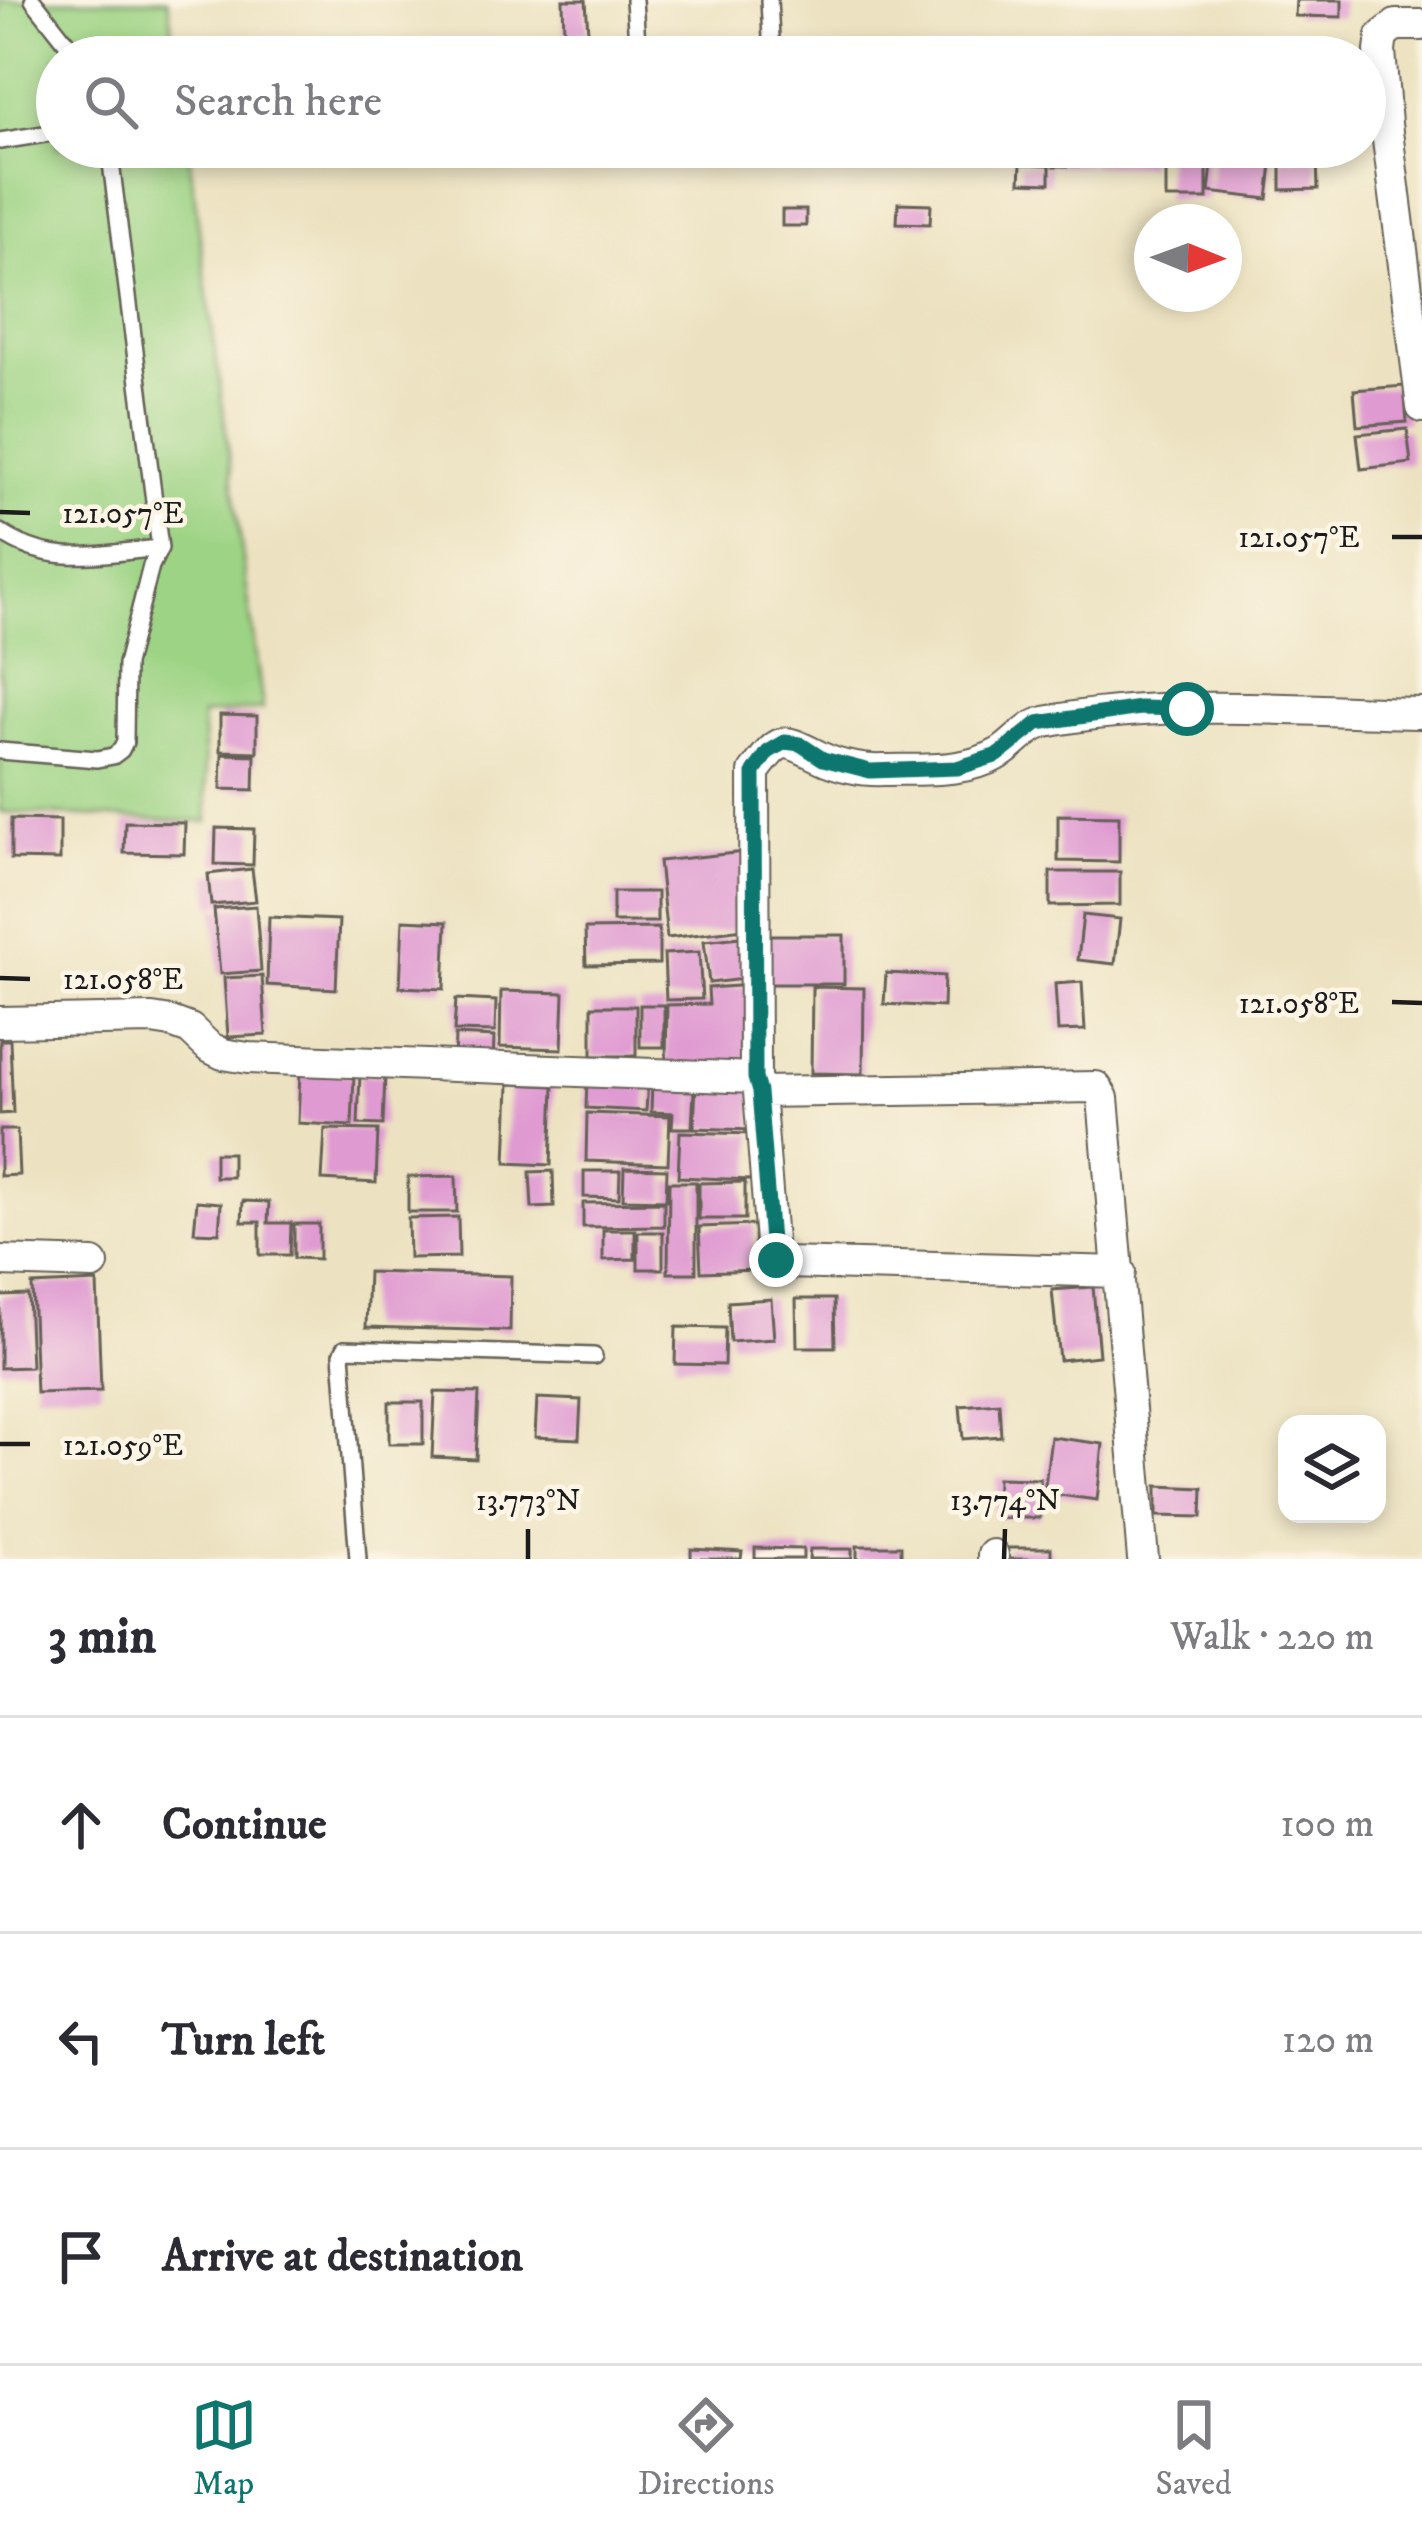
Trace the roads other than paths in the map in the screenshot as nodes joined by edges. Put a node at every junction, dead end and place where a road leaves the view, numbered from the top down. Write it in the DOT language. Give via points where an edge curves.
graph roads {
  1 [pos="33,0"];
  2 [pos="634,0"];
  3 [pos="769,0"];
  4 [pos="1422,25"];
  5 [pos="62,36"];
  6 [pos="637,36"];
  7 [pos="771,36"];
  8 [pos="1382,36"];
  9 [pos="1386,124"];
  10 [pos="36,135"];
  11 [pos="0,141"];
  12 [pos="112,168"];
  13 [pos="1422,407"];
  14 [pos="0,532"];
  15 [pos="160,548"];
  16 [pos="1422,713"];
  17 [pos="0,751"];
  18 [pos="0,1022"];
  19 [pos="757,1085"];
  20 [pos="0,1261"];
  21 [pos="93,1264"];
  22 [pos="1120,1272"];
  23 [pos="594,1356"];
  24 [pos="358,1559"];
  25 [pos="1143,1559"];
  1 -- 5 [label="lane"];
  2 -- 6 [label="lane"];
  3 -- 7 [label="lane"];
  4 -- 8 [label="street" via="1396,25"];
  9 -- 13 [label="street"];
  10 -- 11 [label="lane"];
  12 -- 15 [label="lane"];
  14 -- 15 [label="lane" via="57,556"];
  15 -- 17 [label="lane" via="126,664 121,750 97,758"];
  16 -- 19 [label="street" via="1140,708 1038,723 998,755 957,768 870,771 785,742 754,772"];
  18 -- 19 [label="street" via="152,1019 248,1058"];
  19 -- 22 [label="street" via="776,1260"];
  19 -- 22 [label="street" via="1096,1087"];
  20 -- 21 [label="street"];
  22 -- 25 [label="street"];
  23 -- 24 [label="lane" via="345,1348"];
}
